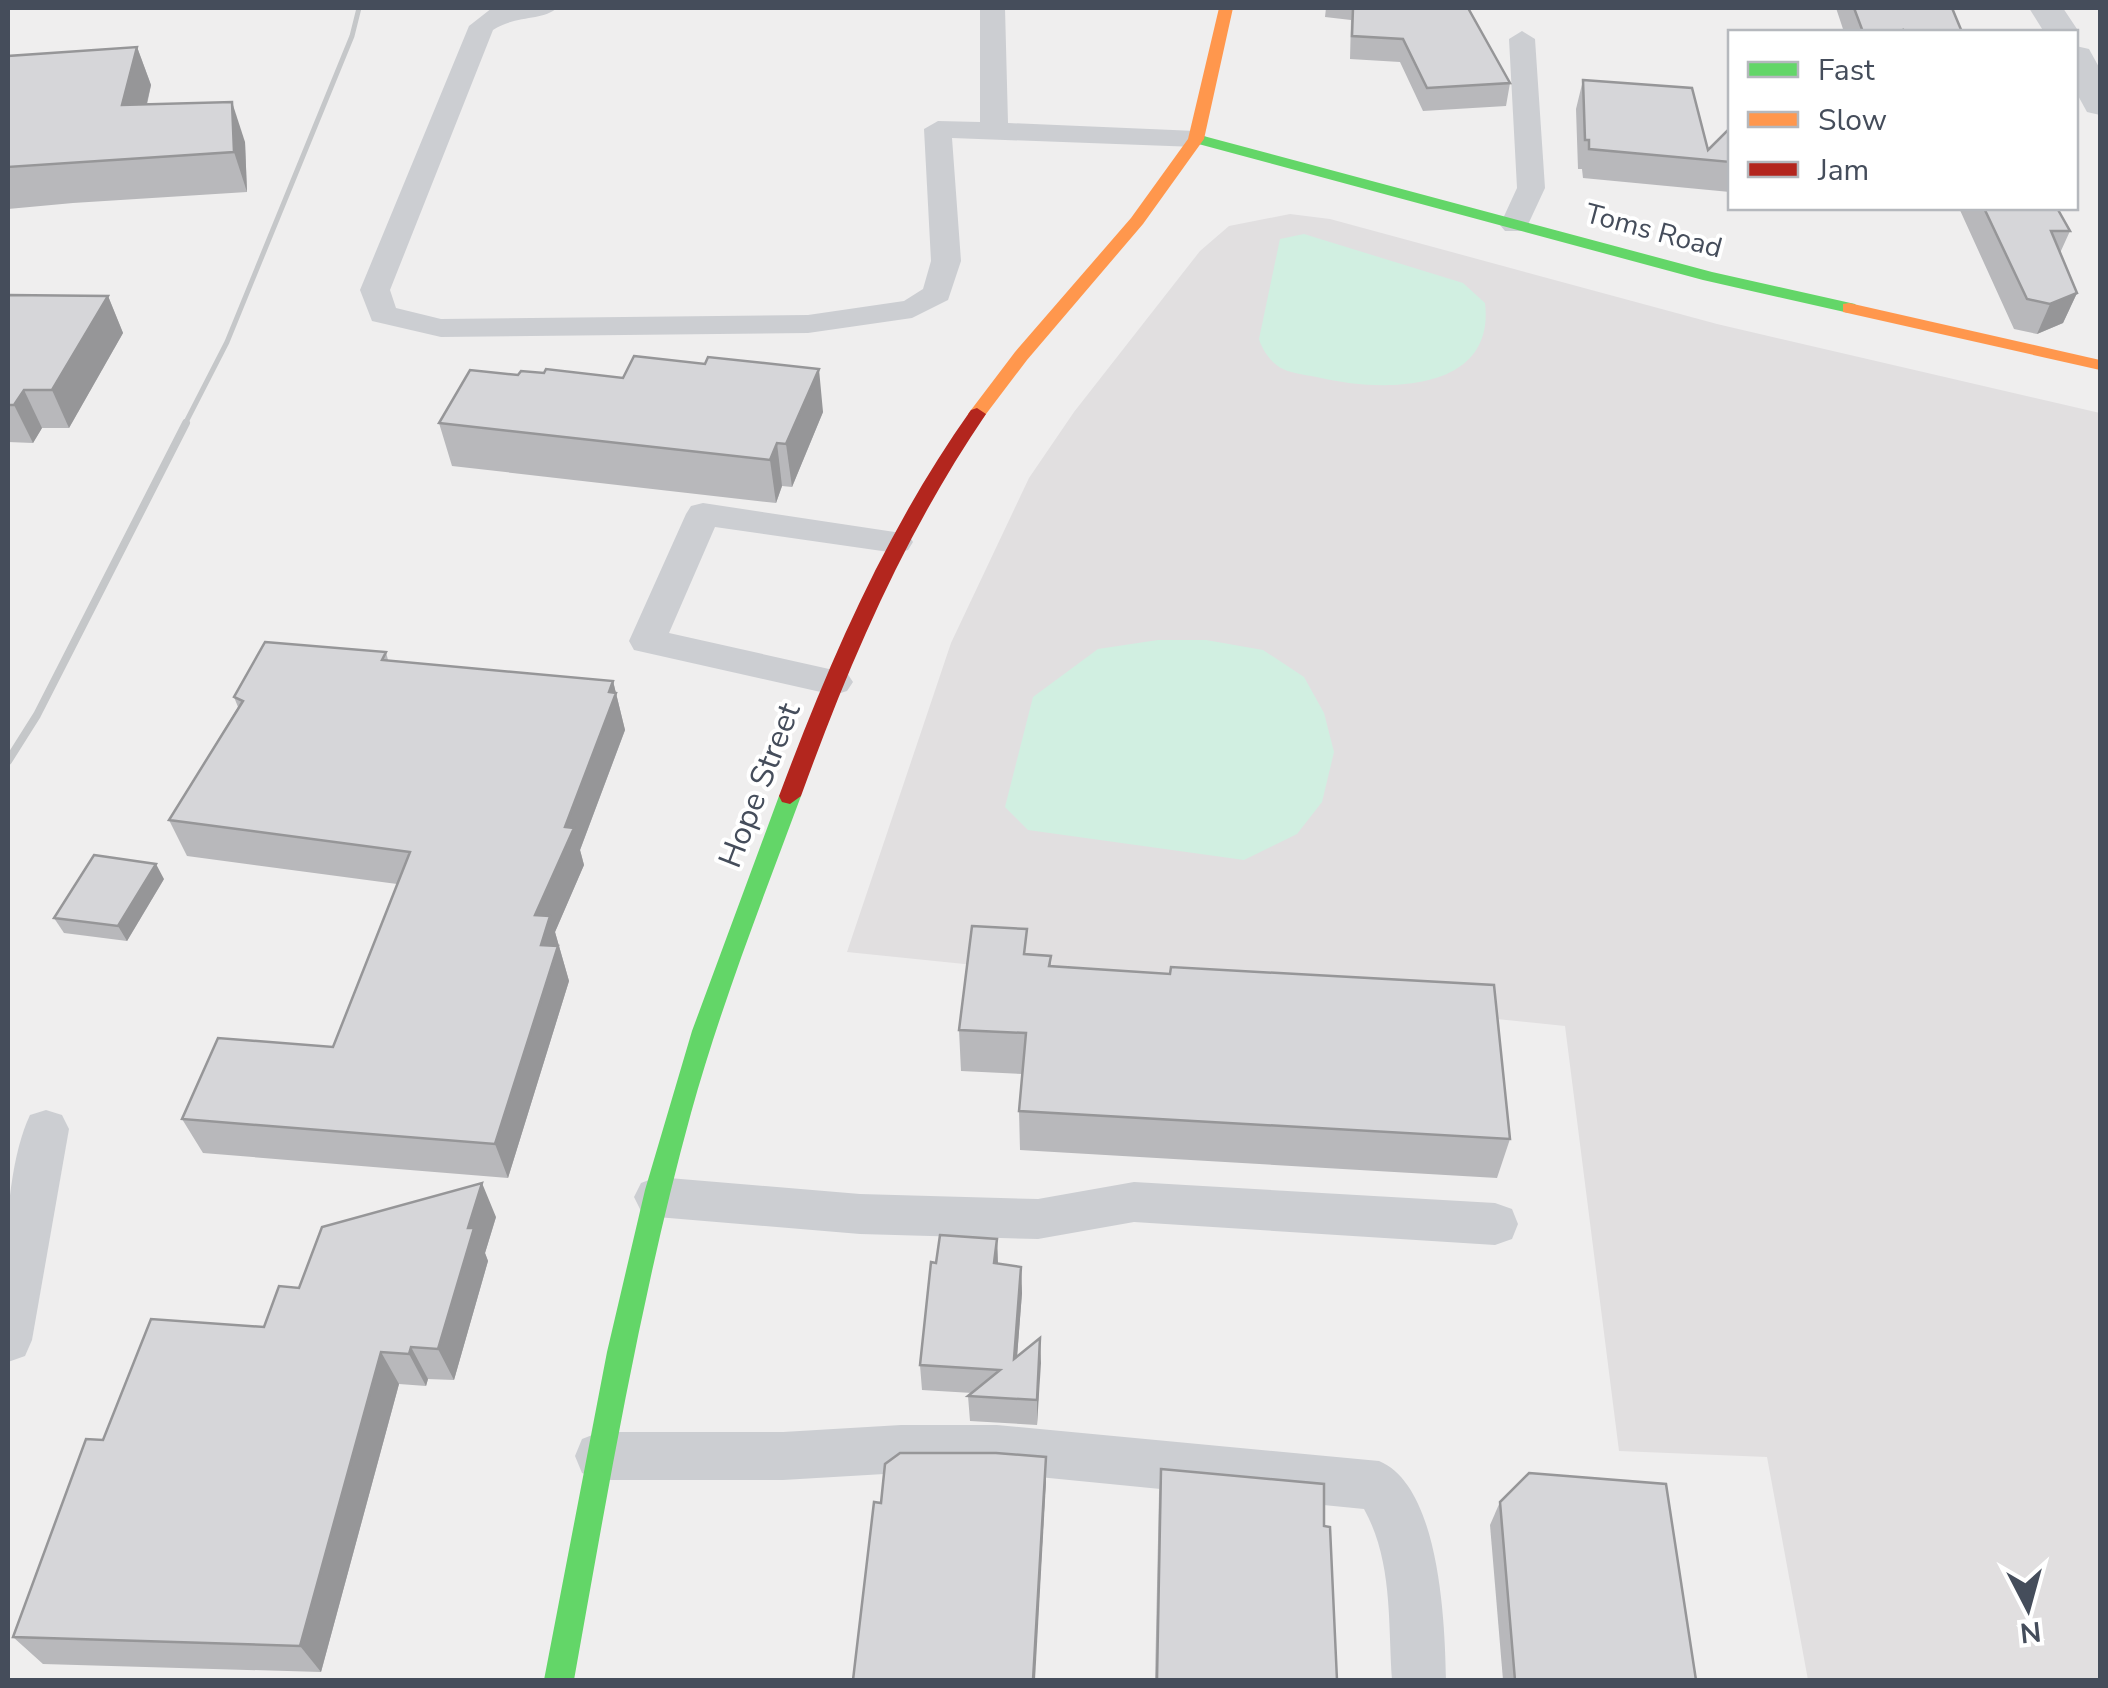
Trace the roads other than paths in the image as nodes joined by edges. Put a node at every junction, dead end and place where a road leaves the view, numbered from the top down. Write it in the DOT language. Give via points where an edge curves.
graph roads {
  1 [pos="544,8"];
  2 [pos="992,8"];
  3 [pos="1226,8"];
  4 [pos="2046,8"];
  5 [pos="2060,30"];
  6 [pos="1522,40"];
  7 [pos="2078,62"];
  8 [pos="2100,104"];
  9 [pos="994,130"];
  10 [pos="1196,139"];
  11 [pos="1516,225"];
  12 [pos="2100,365"];
  13 [pos="896,542"];
  14 [pos="834,682"];
  15 [pos="46,1129"];
  16 [pos="657,1197"];
  17 [pos="1495,1224"];
  18 [pos="8,1340"];
  19 [pos="600,1456"];
  20 [pos="560,1680"];
  21 [pos="1419,1680"];
  1 -- 9 [label="lane" via="504,12 482,26 374,290 384,314 441,328 808,324 912,310 937,294 946,260 938,129"];
  2 -- 9 [label="lane"];
  3 -- 10 [label="main road, Hope Street"];
  4 -- 5 [label="street"];
  6 -- 11 [label="lane" via="1532,188"];
  7 -- 8 [label="street"];
  9 -- 10 [label="lane"];
  10 -- 11 [label="main road, Toms Road"];
  10 -- 13 [label="main road, Hope Street" via="1137,221 982,404 936,468"];
  11 -- 12 [label="main road, Toms Road"];
  13 -- 14 [label="main road, Hope Street"];
  13 -- 14 [label="lane" via="703,514 647,641"];
  14 -- 16 [label="main road, Hope Street" via="710,1012"];
  15 -- 18 [label="lane"];
  16 -- 17 [label="lane" via="1038,1220 1134,1202"];
  16 -- 19 [label="main road, Hope Street"];
  19 -- 20 [label="main road, Hope Street"];
  19 -- 21 [label="lane" via="996,1450 1379,1486 1398,1514 1412,1565"];
}
